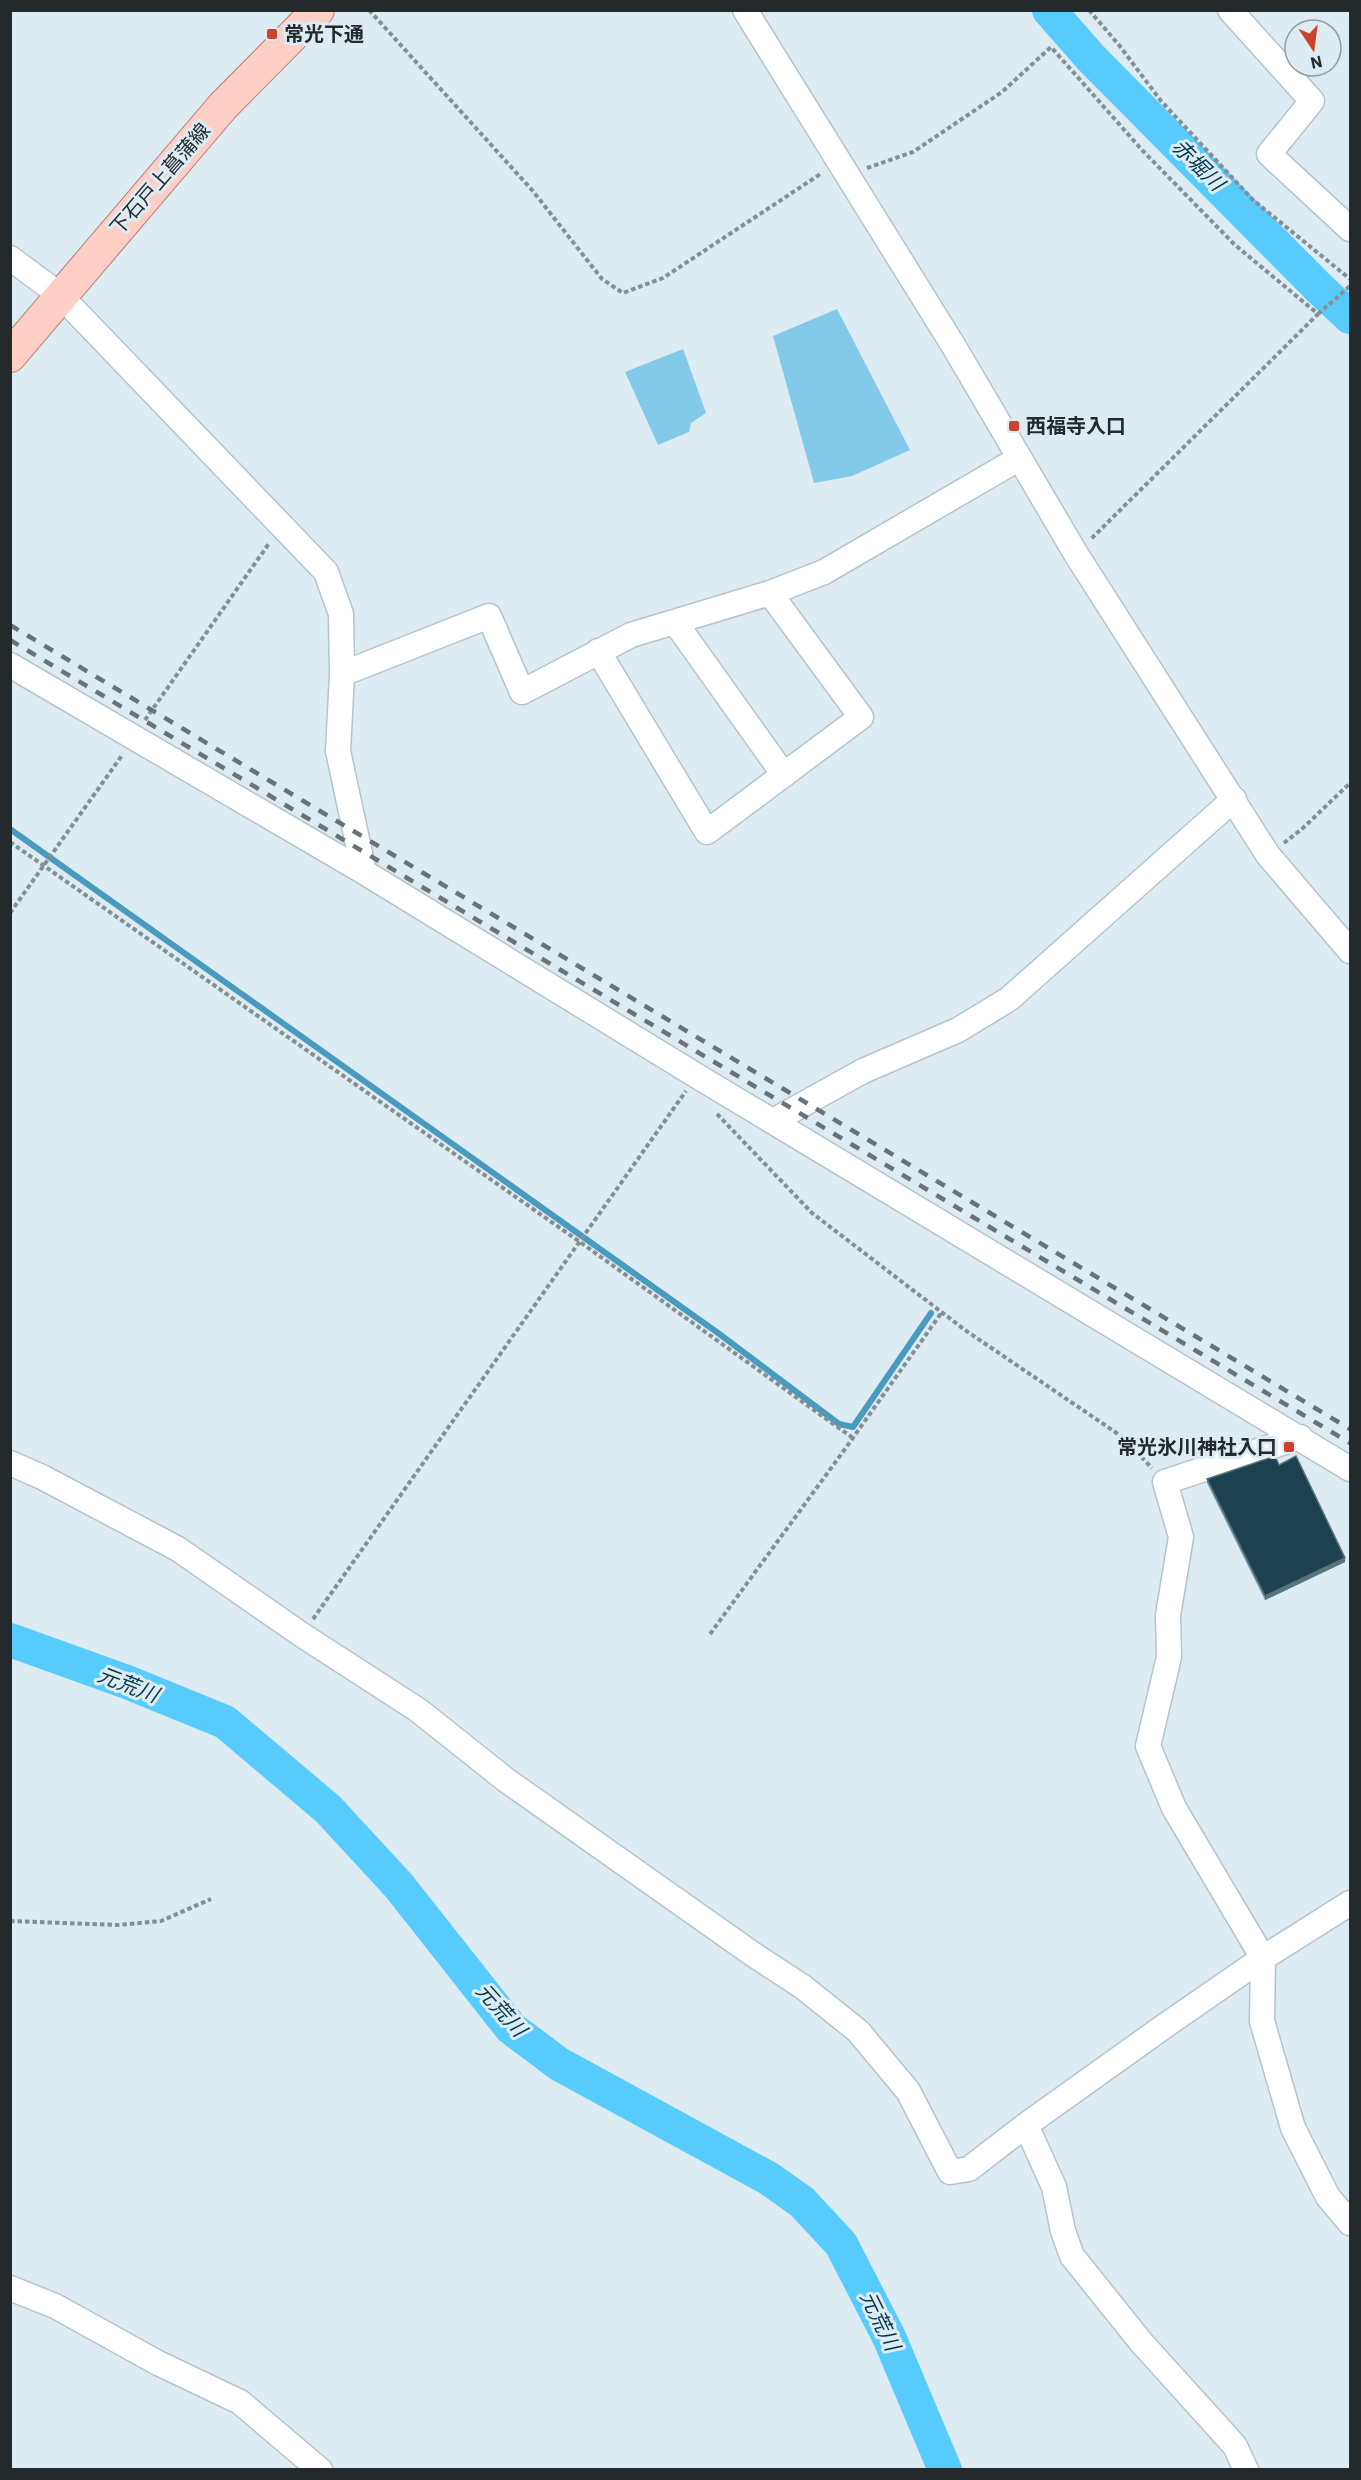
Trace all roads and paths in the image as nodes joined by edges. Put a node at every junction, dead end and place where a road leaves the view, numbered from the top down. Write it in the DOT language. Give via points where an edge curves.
graph roads {
  1 [pos="318,10"];
  2 [pos="369,10"];
  3 [pos="745,10"];
  4 [pos="1089,10"];
  5 [pos="1230,10"];
  6 [pos="842,169"];
  7 [pos="1350,229"];
  8 [pos="10,258"];
  9 [pos="1350,279"];
  10 [pos="1350,286"];
  11 [pos="60,296"];
  12 [pos="1317,314"];
  13 [pos="10,356"];
  14 [pos="1017,459"];
  15 [pos="281,526"];
  16 [pos="1076,554"];
  17 [pos="770,593"];
  18 [pos="675,622"];
  19 [pos="598,651"];
  20 [pos="10,665"];
  21 [pos="342,674"];
  22 [pos="135,737"];
  23 [pos="784,775"];
  24 [pos="1350,783"];
  25 [pos="1234,799"];
  26 [pos="10,842"];
  27 [pos="1268,855"];
  28 [pos="43,866"];
  29 [pos="364,872"];
  30 [pos="10,913"];
  31 [pos="1350,951"];
  32 [pos="697,1076"];
  33 [pos="715,1112"];
  34 [pos="773,1121"];
  35 [pos="580,1242"];
  36 [pos="942,1312"];
  37 [pos="1300,1437"];
  38 [pos="853,1438"];
  39 [pos="10,1463"];
  40 [pos="1349,1466"];
  41 [pos="1164,1482"];
  42 [pos="710,1634"];
  43 [pos="302,1635"];
  44 [pos="211,1899"];
  45 [pos="1350,1904"];
  46 [pos="10,1921"];
  47 [pos="1263,1958"];
  48 [pos="1026,2125"];
  49 [pos="1350,2223"];
  50 [pos="10,2288"];
  51 [pos="320,2469"];
  52 [pos="1246,2469"];
  1 -- 11 [label="main road, 下石戸上菖蒲線" via="222,106"];
  2 -- 6 [label="path" via="532,190 602,279 623,293 663,278"];
  3 -- 6 [label="street"];
  4 -- 9 [label="path" via="1161,101 1253,200"];
  5 -- 7 [label="street" via="1312,101 1269,154"];
  6 -- 12 [label="path" via="913,152 1002,92 1051,47 1142,150 1236,245"];
  6 -- 14 [label="street" via="953,345"];
  8 -- 11 [label="street"];
  10 -- 12 [label="path"];
  11 -- 13 [label="main road, 下石戸上菖蒲線"];
  11 -- 15 [label="street"];
  12 -- 16 [label="path"];
  14 -- 16 [label="street"];
  14 -- 17 [label="street" via="825,572"];
  15 -- 21 [label="street" via="326,572 341,614"];
  15 -- 22 [label="path" via="132,738"];
  16 -- 25 [label="street"];
  17 -- 18 [label="street"];
  17 -- 23 [label="street" via="861,717"];
  18 -- 19 [label="street" via="631,635"];
  18 -- 23 [label="street"];
  19 -- 21 [label="street" via="522,692 489,616"];
  19 -- 23 [label="street" via="707,832"];
  20 -- 22 [label="street"];
  21 -- 29 [label="street" via="338,751"];
  22 -- 28 [label="path"];
  22 -- 29 [label="street"];
  24 -- 27 [label="path"];
  25 -- 27 [label="street"];
  25 -- 34 [label="street" via="1009,999 958,1030 863,1071"];
  26 -- 28 [label="path"];
  27 -- 31 [label="street"];
  28 -- 30 [label="path"];
  28 -- 35 [label="path"];
  29 -- 32 [label="street"];
  32 -- 34 [label="street"];
  32 -- 35 [label="path"];
  33 -- 36 [label="path" via="812,1213"];
  34 -- 37 [label="street"];
  35 -- 38 [label="path"];
  35 -- 43 [label="path"];
  36 -- 38 [label="path"];
  36 -- 41 [label="path" via="1121,1436"];
  37 -- 40 [label="street"];
  37 -- 41 [label="street"];
  38 -- 42 [label="path"];
  39 -- 43 [label="street" via="178,1549"];
  41 -- 47 [label="street" via="1181,1537 1168,1615 1169,1657 1148,1746 1174,1808"];
  43 -- 48 [label="street" via="418,1710 506,1780 803,1987 858,2031 908,2091 950,2172 969,2169"];
  44 -- 46 [label="path" via="161,1922 118,1925"];
  45 -- 47 [label="street"];
  47 -- 48 [label="street"];
  47 -- 49 [label="street" via="1262,2021 1293,2128 1328,2197"];
  48 -- 52 [label="street" via="1054,2187 1072,2256 1141,2342 1234,2446"];
  50 -- 51 [label="street" via="55,2306 158,2363 240,2402"];
}
